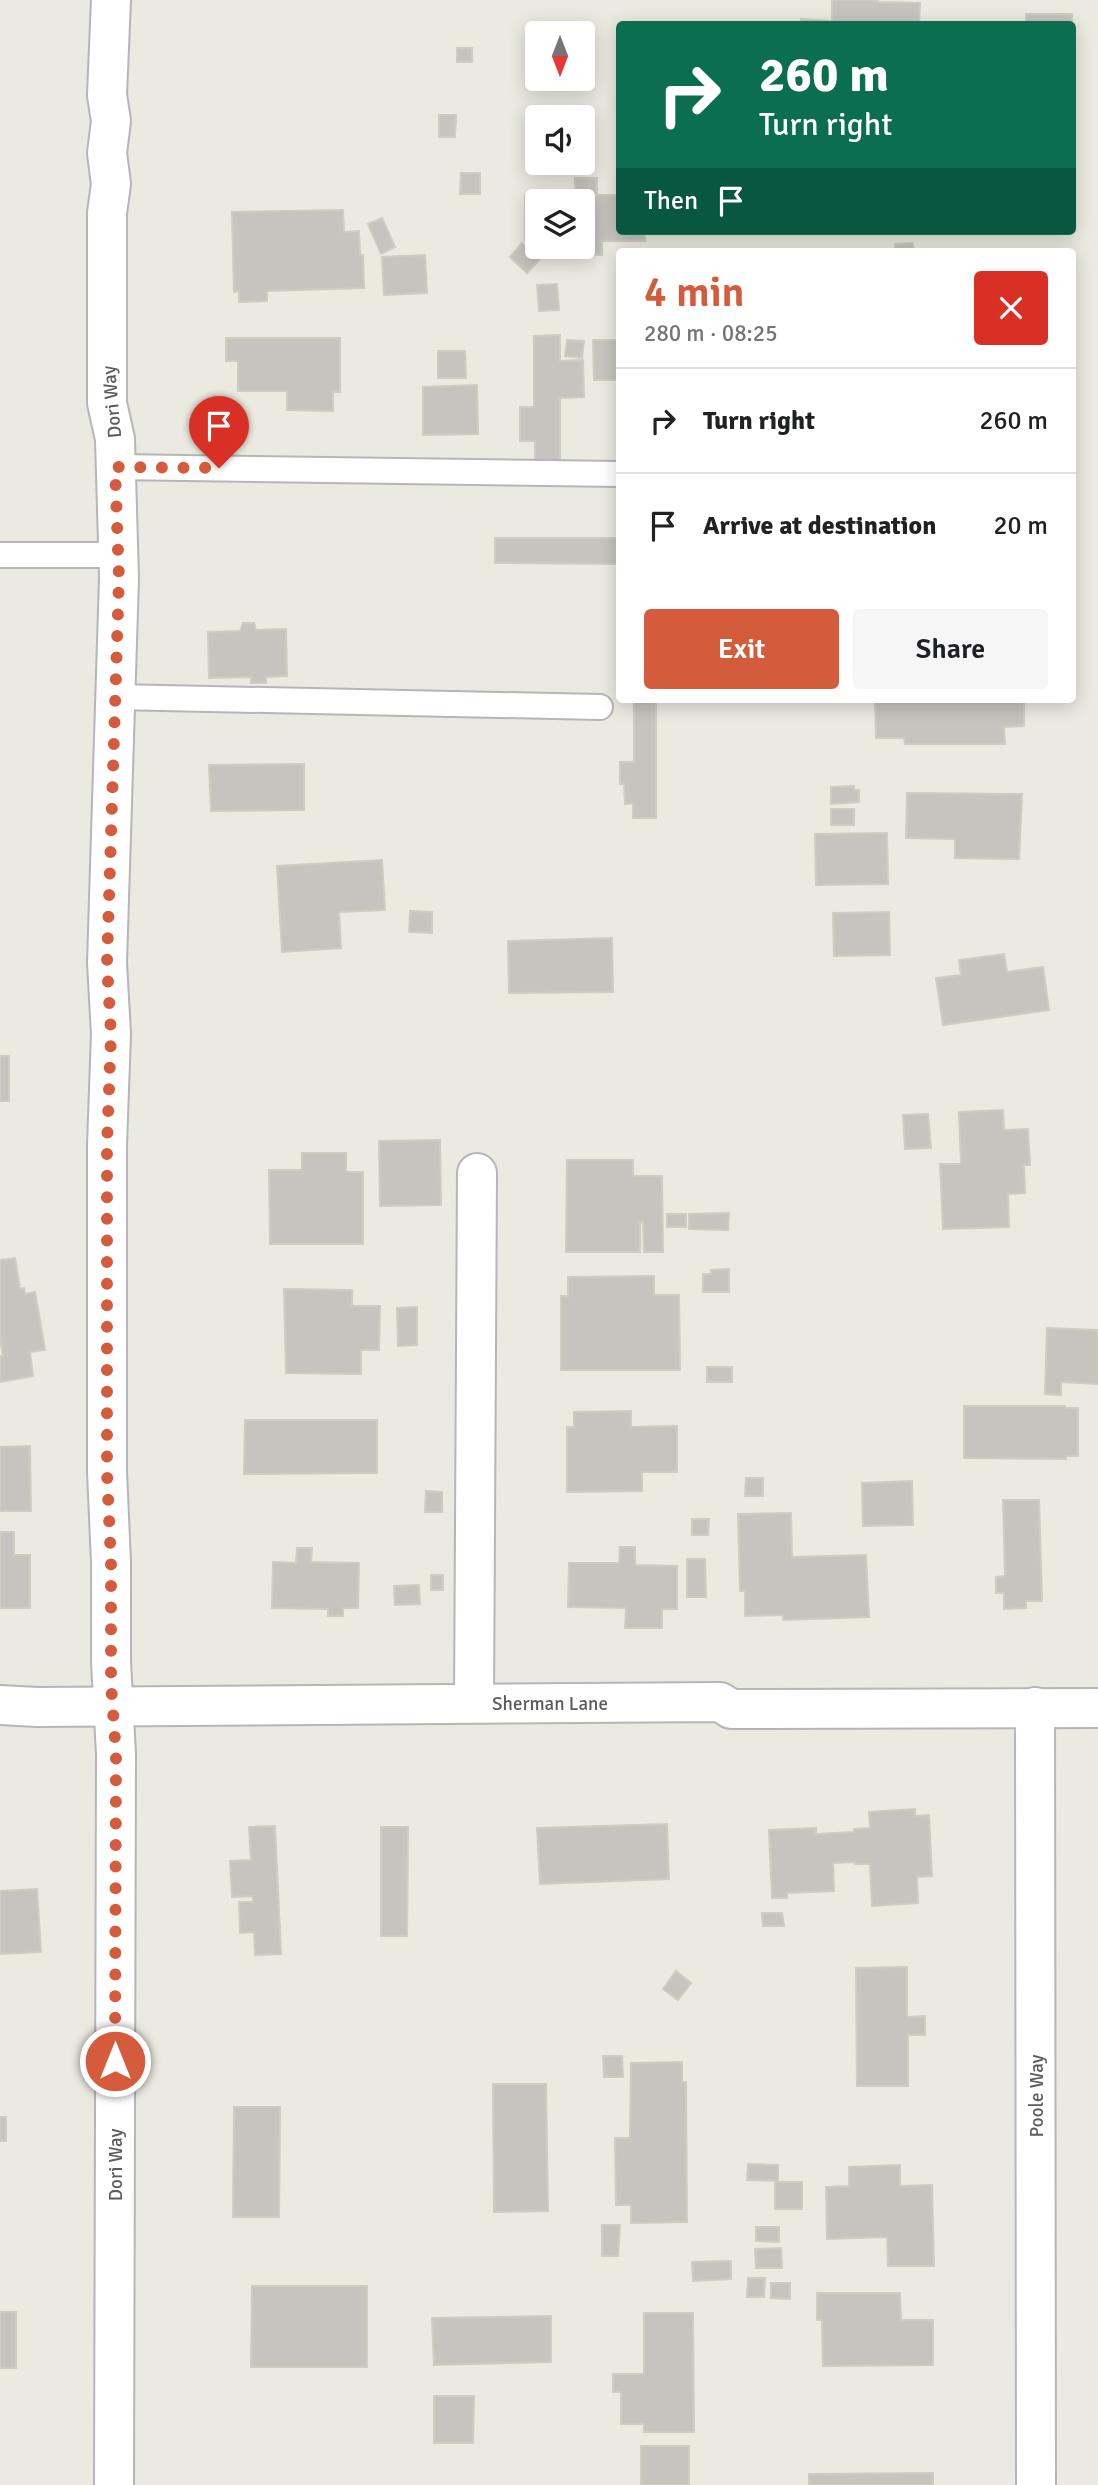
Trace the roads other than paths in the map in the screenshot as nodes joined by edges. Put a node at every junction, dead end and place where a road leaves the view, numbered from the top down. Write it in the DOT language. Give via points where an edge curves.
graph roads {
  1 [pos="111,0"];
  2 [pos="115,467"];
  3 [pos="616,474"];
  4 [pos="0,555"];
  5 [pos="118,555"];
  6 [pos="115,697"];
  7 [pos="600,707"];
  8 [pos="477,1172"];
  9 [pos="474,1703"];
  10 [pos="0,1705"];
  11 [pos="112,1706"];
  12 [pos="1035,1707"];
  13 [pos="1098,1708"];
  14 [pos="114,2485"];
  15 [pos="1036,2485"];
  1 -- 2 [label="street, Dori Way" via="107,403"];
  2 -- 3 [label="lane"];
  2 -- 5 [label="street, Dori Way"];
  4 -- 5 [label="lane"];
  5 -- 6 [label="street, Dori Way"];
  6 -- 7 [label="lane"];
  6 -- 11 [label="street, Dori Way" via="107,963 111,1034 107,1472"];
  8 -- 9 [label="street"];
  9 -- 11 [label="street, Sherman Lane"];
  9 -- 12 [label="street, Sherman Lane" via="720,1702 731,1709"];
  10 -- 11 [label="street, Sherman Lane"];
  11 -- 14 [label="street, Dori Way" via="116,1754"];
  12 -- 13 [label="street, Sherman Lane"];
  12 -- 15 [label="street, Poole Way"];
}
